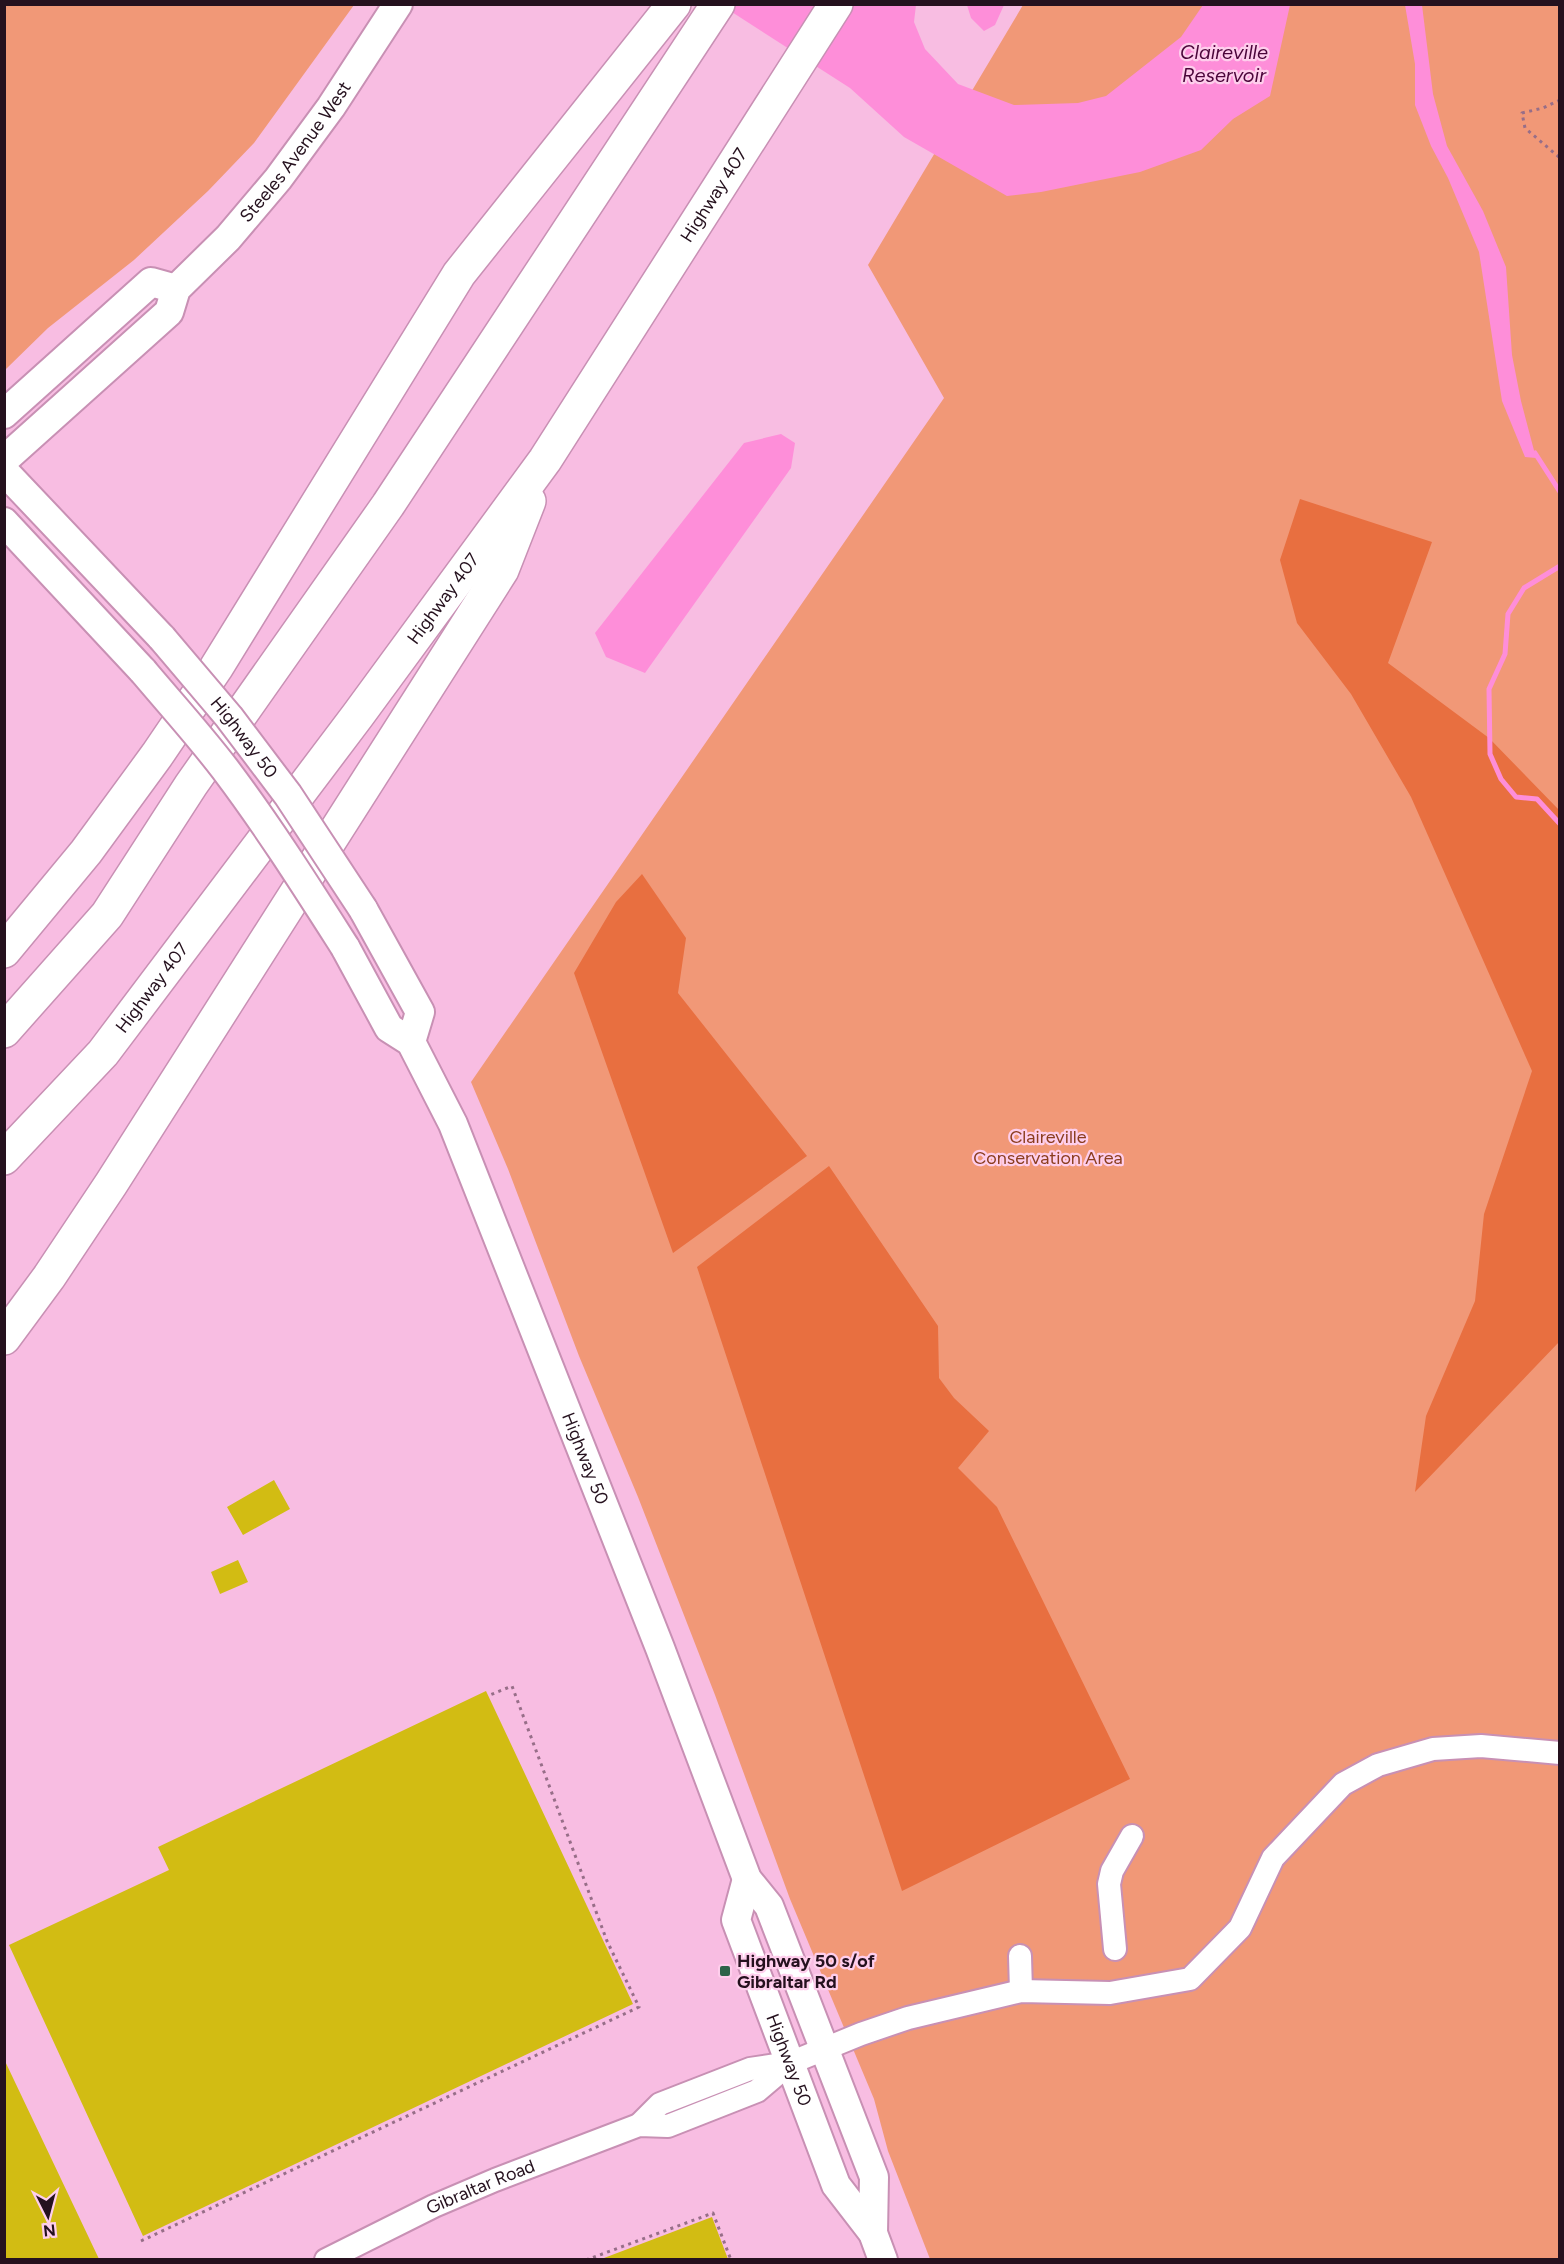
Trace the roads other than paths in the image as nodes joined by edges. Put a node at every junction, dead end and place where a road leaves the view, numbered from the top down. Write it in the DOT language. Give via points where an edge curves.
graph roads {
  1 [pos="398,4"];
  2 [pos="718,4"];
  3 [pos="836,4"];
  4 [pos="672,7"];
  5 [pos="176,289"];
  6 [pos="4,414"];
  7 [pos="4,460"];
  8 [pos="545,460"];
  9 [pos="4,471"];
  10 [pos="4,522"];
  11 [pos="4,951"];
  12 [pos="4,1031"];
  13 [pos="411,1042"];
  14 [pos="4,1158"];
  15 [pos="4,1338"];
  16 [pos="1560,1753"];
  17 [pos="1132,1836"];
  18 [pos="747,1879"];
  19 [pos="1115,1949"];
  20 [pos="1020,1956"];
  21 [pos="1021,1991"];
  22 [pos="824,2050"];
  23 [pos="790,2063"];
  24 [pos="873,2233"];
  25 [pos="326,2259"];
  26 [pos="883,2259"];
  1 -- 5 [label="main road, Steeles Avenue West" via="278,179 228,238"];
  2 -- 12 [label="highway" via="388,505 191,785 107,915"];
  3 -- 8 [label="highway, Highway 407"];
  4 -- 11 [label="highway" via="459,274 216,668 86,852"];
  5 -- 6 [label="main road" via="151,282"];
  5 -- 7 [label="main road, Steeles Avenue West" via="169,312"];
  8 -- 14 [label="highway, Highway 407" via="103,1053"];
  8 -- 15 [label="highway" via="502,570 111,1184"];
  9 -- 13 [label="main road, Highway 50, bridge" via="162,638 282,786 363,909 420,1012"];
  10 -- 13 [label="main road, Highway 50, bridge" via="143,671 224,768 290,860 345,947 389,1028"];
  13 -- 18 [label="main road, Highway 50" via="458,1134"];
  16 -- 21 [label="street, Gibraltar Road" via="1481,1746 1433,1749 1378,1765 1343,1784 1273,1858 1240,1928 1190,1979 1110,1993"];
  17 -- 19 [label="street" via="1109,1884"];
  18 -- 22 [label="main road, Highway 50" via="769,1906"];
  18 -- 23 [label="main road, Highway 50" via="736,1920"];
  20 -- 21 [label="street"];
  21 -- 22 [label="street, Gibraltar Road" via="908,2018"];
  22 -- 23 [label="street, Gibraltar Road"];
  22 -- 24 [label="main road, Highway 50" via="874,2177"];
  23 -- 24 [label="main road, Highway 50" via="836,2185"];
  23 -- 25 [label="street, Gibraltar Road" via="757,2091 668,2126 639,2125 495,2180"];
  24 -- 26 [label="main road, Highway 50"];
}
